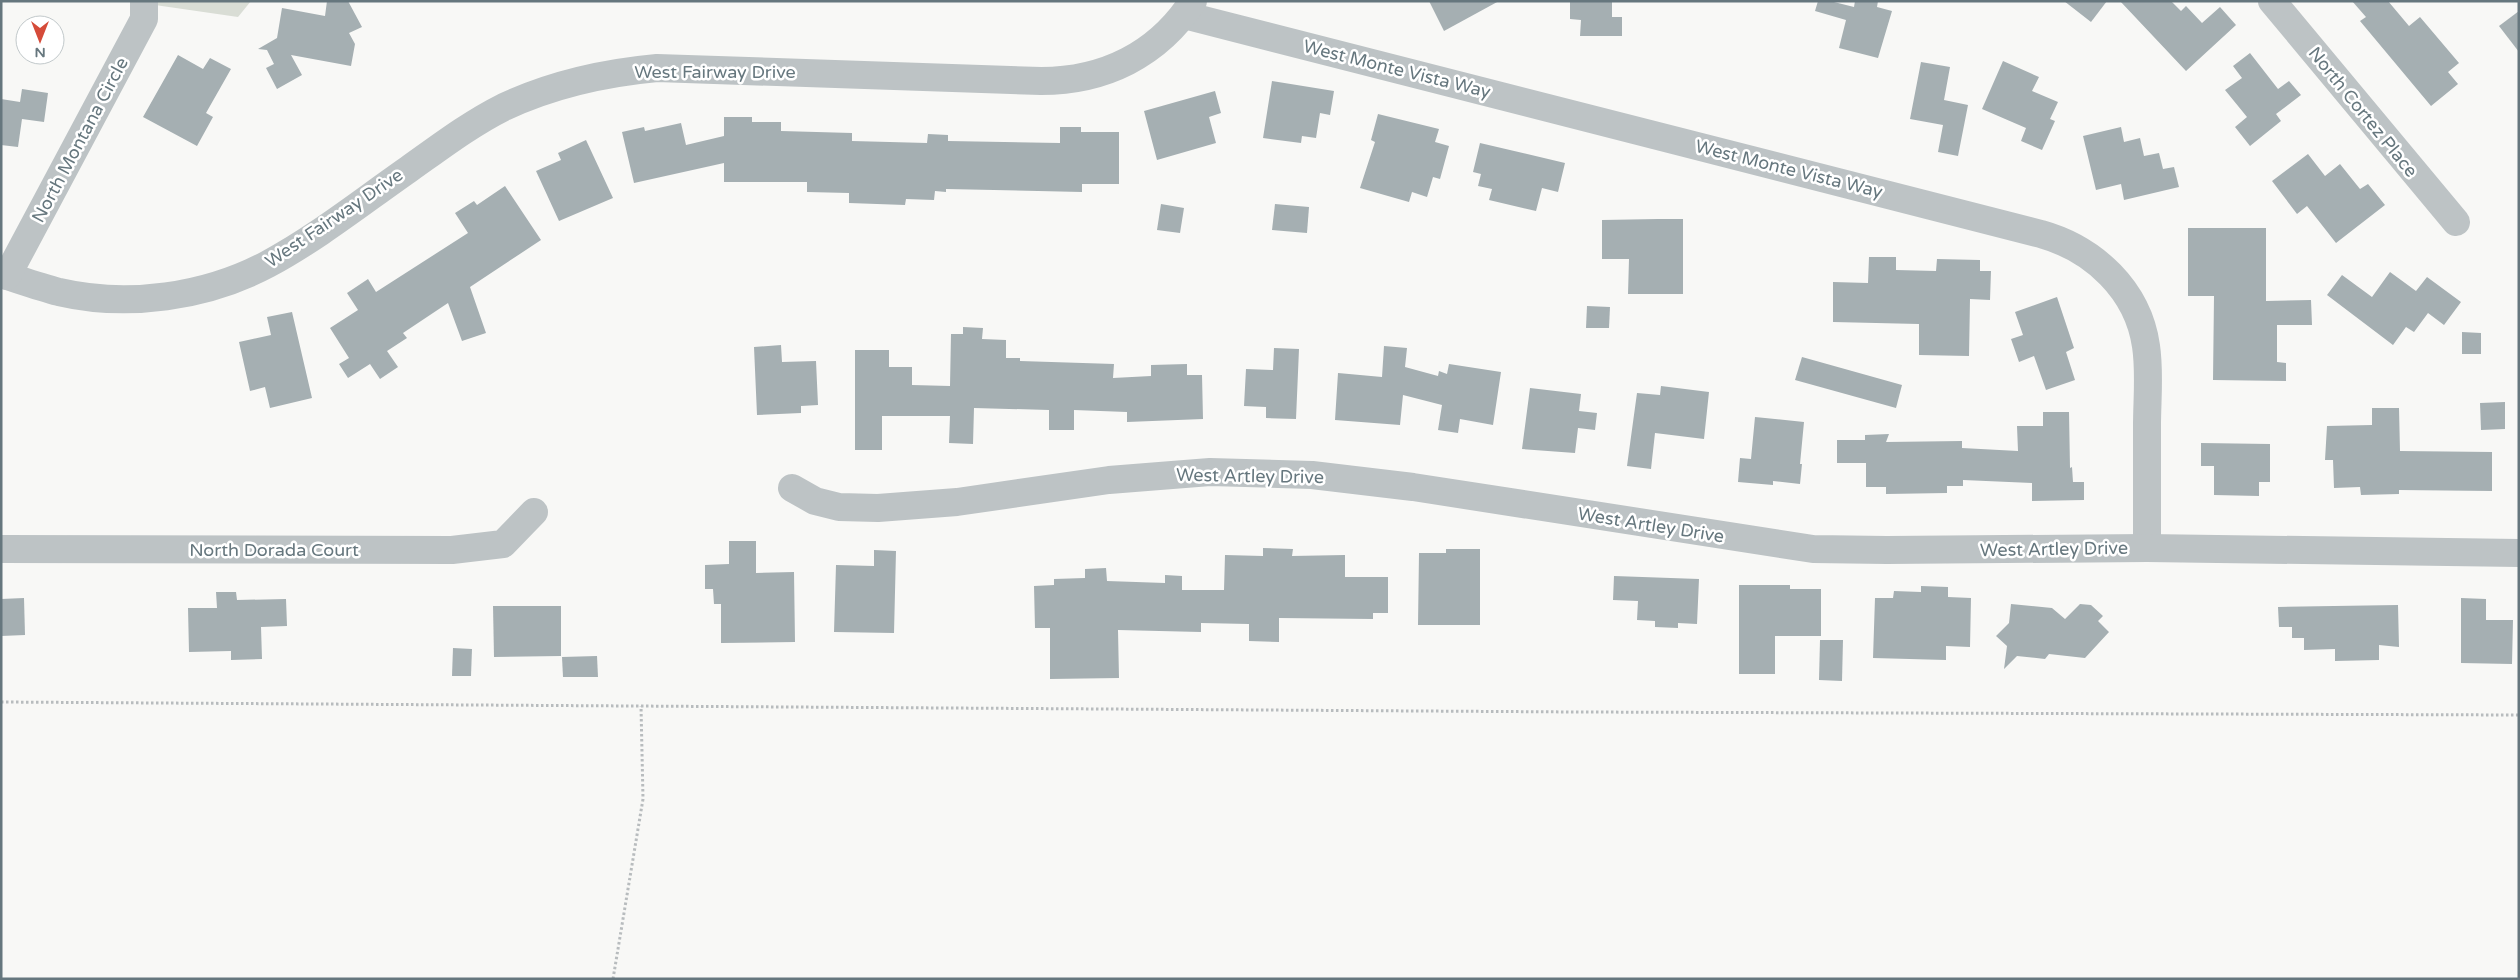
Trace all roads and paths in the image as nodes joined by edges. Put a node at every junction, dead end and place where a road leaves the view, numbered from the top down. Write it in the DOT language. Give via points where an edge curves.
graph roads {
  1 [pos="144,1"];
  2 [pos="2272,1"];
  3 [pos="1188,8"];
  4 [pos="2456,222"];
  5 [pos="4,275"];
  6 [pos="792,488"];
  7 [pos="534,512"];
  8 [pos="2147,548"];
  9 [pos="1,550"];
  10 [pos="2519,553"];
  11 [pos="1,702"];
  12 [pos="641,706"];
  13 [pos="2519,715"];
  14 [pos="613,979"];
  1 -- 5 [label="street, North Montana Circle" via="144,19"];
  2 -- 4 [label="street, North Cortez Place"];
  3 -- 5 [label="street, West Fairway Drive" via="1159,41 1137,57 1112,70 1077,79 1041,81 657,68 578,80 540,92 477,123 298,246 235,279 201,290 130,299 94,298 59,292"];
  3 -- 8 [label="street, West Monte Vista Way" via="2071,244 2110,273 2129,299 2142,329 2148,360"];
  6 -- 8 [label="street, West Artley Drive" via="815,501 839,507 878,508 957,502 1109,480 1210,472 1312,474 1813,548"];
  7 -- 9 [label="street, North Dorada Court" via="503,544 452,550"];
  8 -- 10 [label="street, West Artley Drive"];
  11 -- 12 [label="path"];
  12 -- 13 [label="path"];
  12 -- 14 [label="path" via="643,799"];
}
